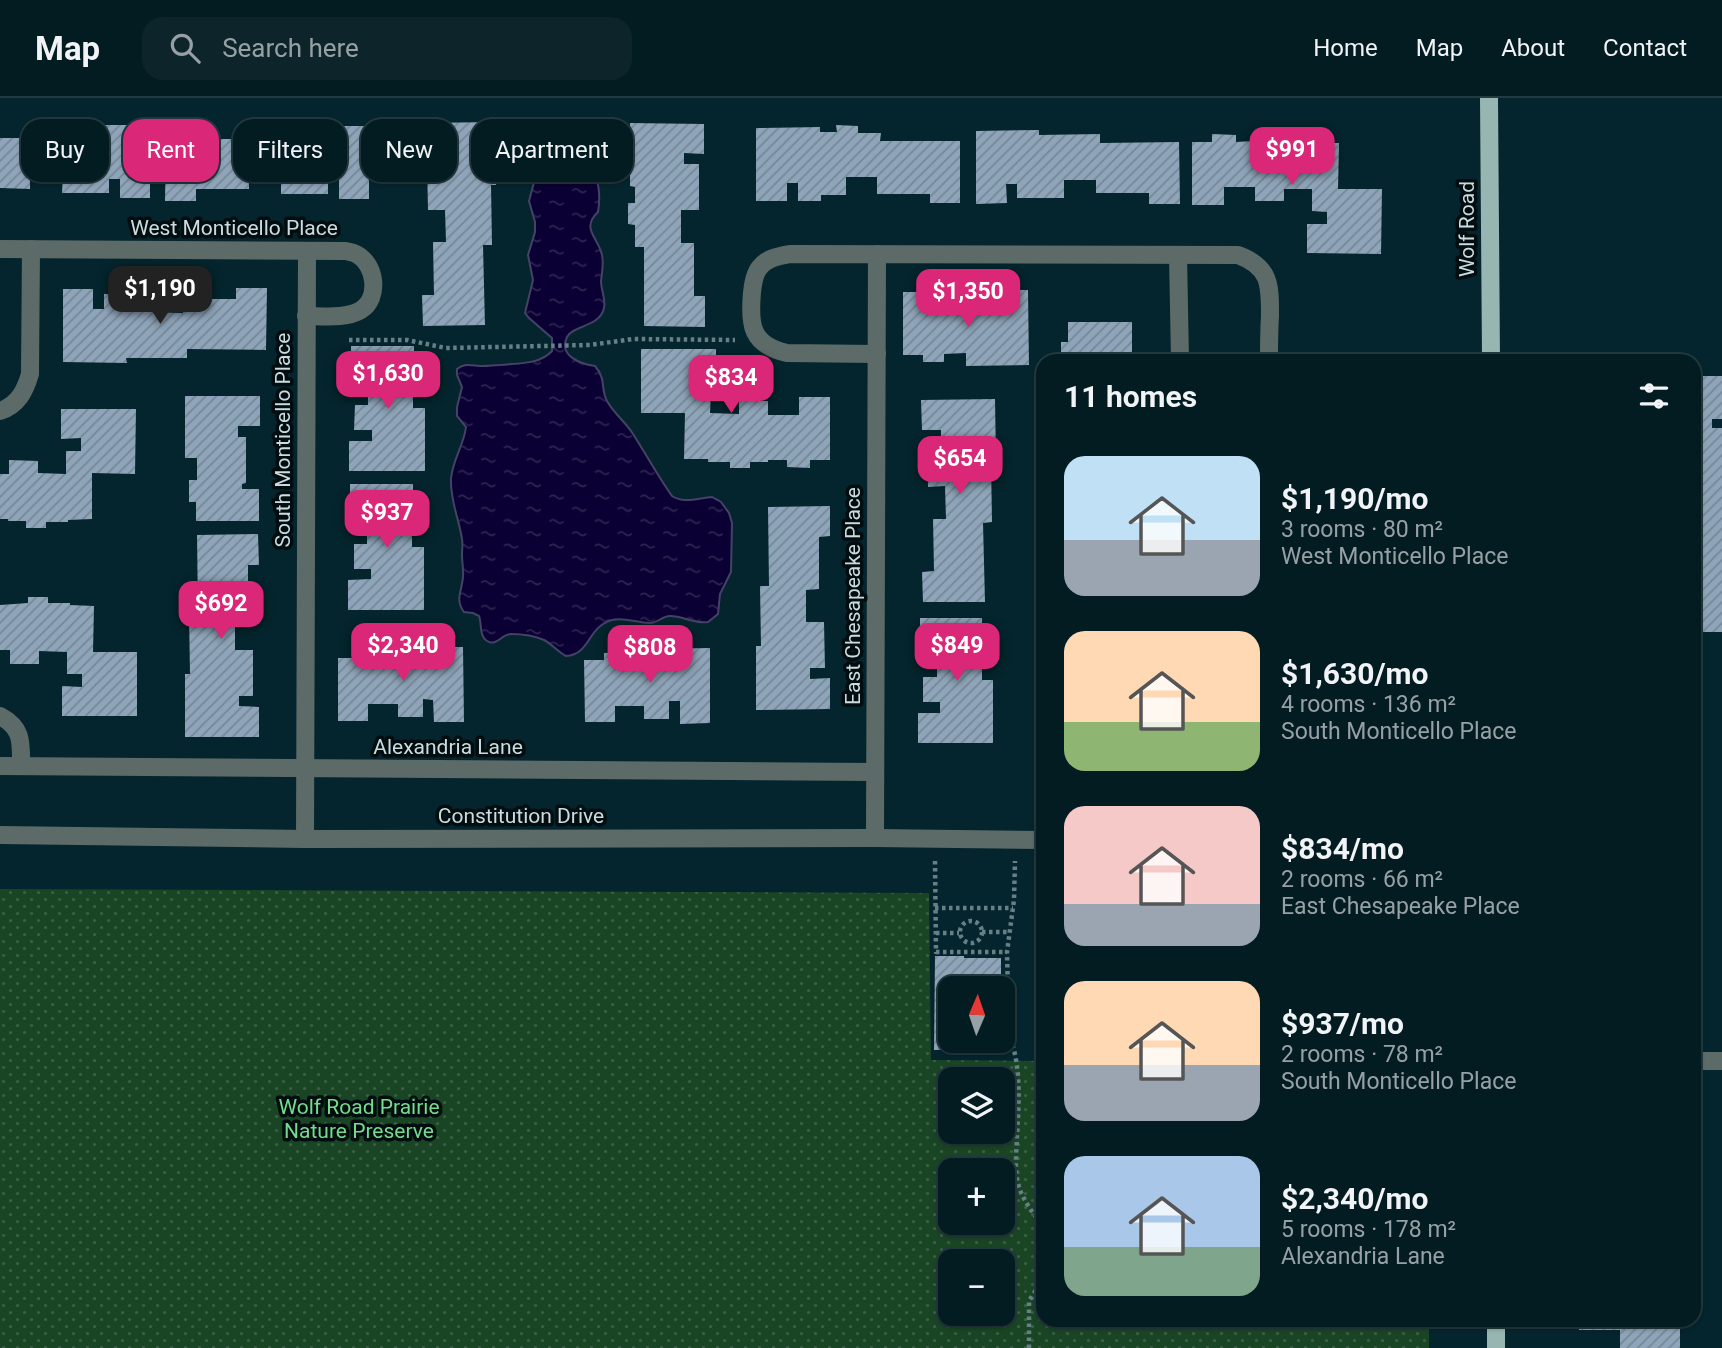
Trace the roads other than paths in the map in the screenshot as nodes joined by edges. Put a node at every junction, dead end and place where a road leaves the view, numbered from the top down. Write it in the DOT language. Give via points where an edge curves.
graph roads {
  1 [pos="1489,98"];
  2 [pos="0,248"];
  3 [pos="30,249"];
  4 [pos="307,251"];
  5 [pos="877,254"];
  6 [pos="1178,255"];
  7 [pos="306,316"];
  8 [pos="877,354"];
  9 [pos="1180,354"];
  10 [pos="1269,354"];
  11 [pos="1491,354"];
  12 [pos="0,411"];
  13 [pos="0,716"];
  14 [pos="0,766"];
  15 [pos="21,766"];
  16 [pos="305,769"];
  17 [pos="874,772"];
  18 [pos="0,835"];
  19 [pos="875,838"];
  20 [pos="305,839"];
  21 [pos="1036,840"];
  22 [pos="1722,1060"];
  23 [pos="1701,1061"];
  24 [pos="1496,1327"];
  25 [pos="1496,1348"];
  1 -- 11 [label="main road, Wolf Road"];
  2 -- 3 [label="street, West Monticello Place"];
  3 -- 4 [label="street, West Monticello Place"];
  3 -- 12 [label="street" via="30,374 19,401"];
  4 -- 7 [label="street, South Monticello Place"];
  4 -- 7 [label="street, West Monticello Place" via="357,254 373,281 370,301 363,309 352,314"];
  5 -- 6 [label="street"];
  5 -- 8 [label="street, East Chesapeake Place"];
  5 -- 8 [label="street" via="778,256 758,268 752,287 755,333 775,350"];
  6 -- 9 [label="street"];
  6 -- 10 [label="street" via="1238,255 1261,269 1270,287"];
  7 -- 16 [label="street, South Monticello Place"];
  8 -- 17 [label="street, East Chesapeake Place"];
  13 -- 15 [label="street" via="21,738"];
  14 -- 15 [label="street, Alexandria Lane"];
  15 -- 16 [label="street, Alexandria Lane"];
  16 -- 17 [label="street, Alexandria Lane"];
  16 -- 20 [label="street, South Monticello Place"];
  17 -- 19 [label="street, East Chesapeake Place"];
  18 -- 20 [label="street, Constitution Drive"];
  19 -- 20 [label="street, Constitution Drive"];
  19 -- 21 [label="street, Constitution Drive"];
  22 -- 23 [label="street"];
  24 -- 25 [label="main road"];
}
